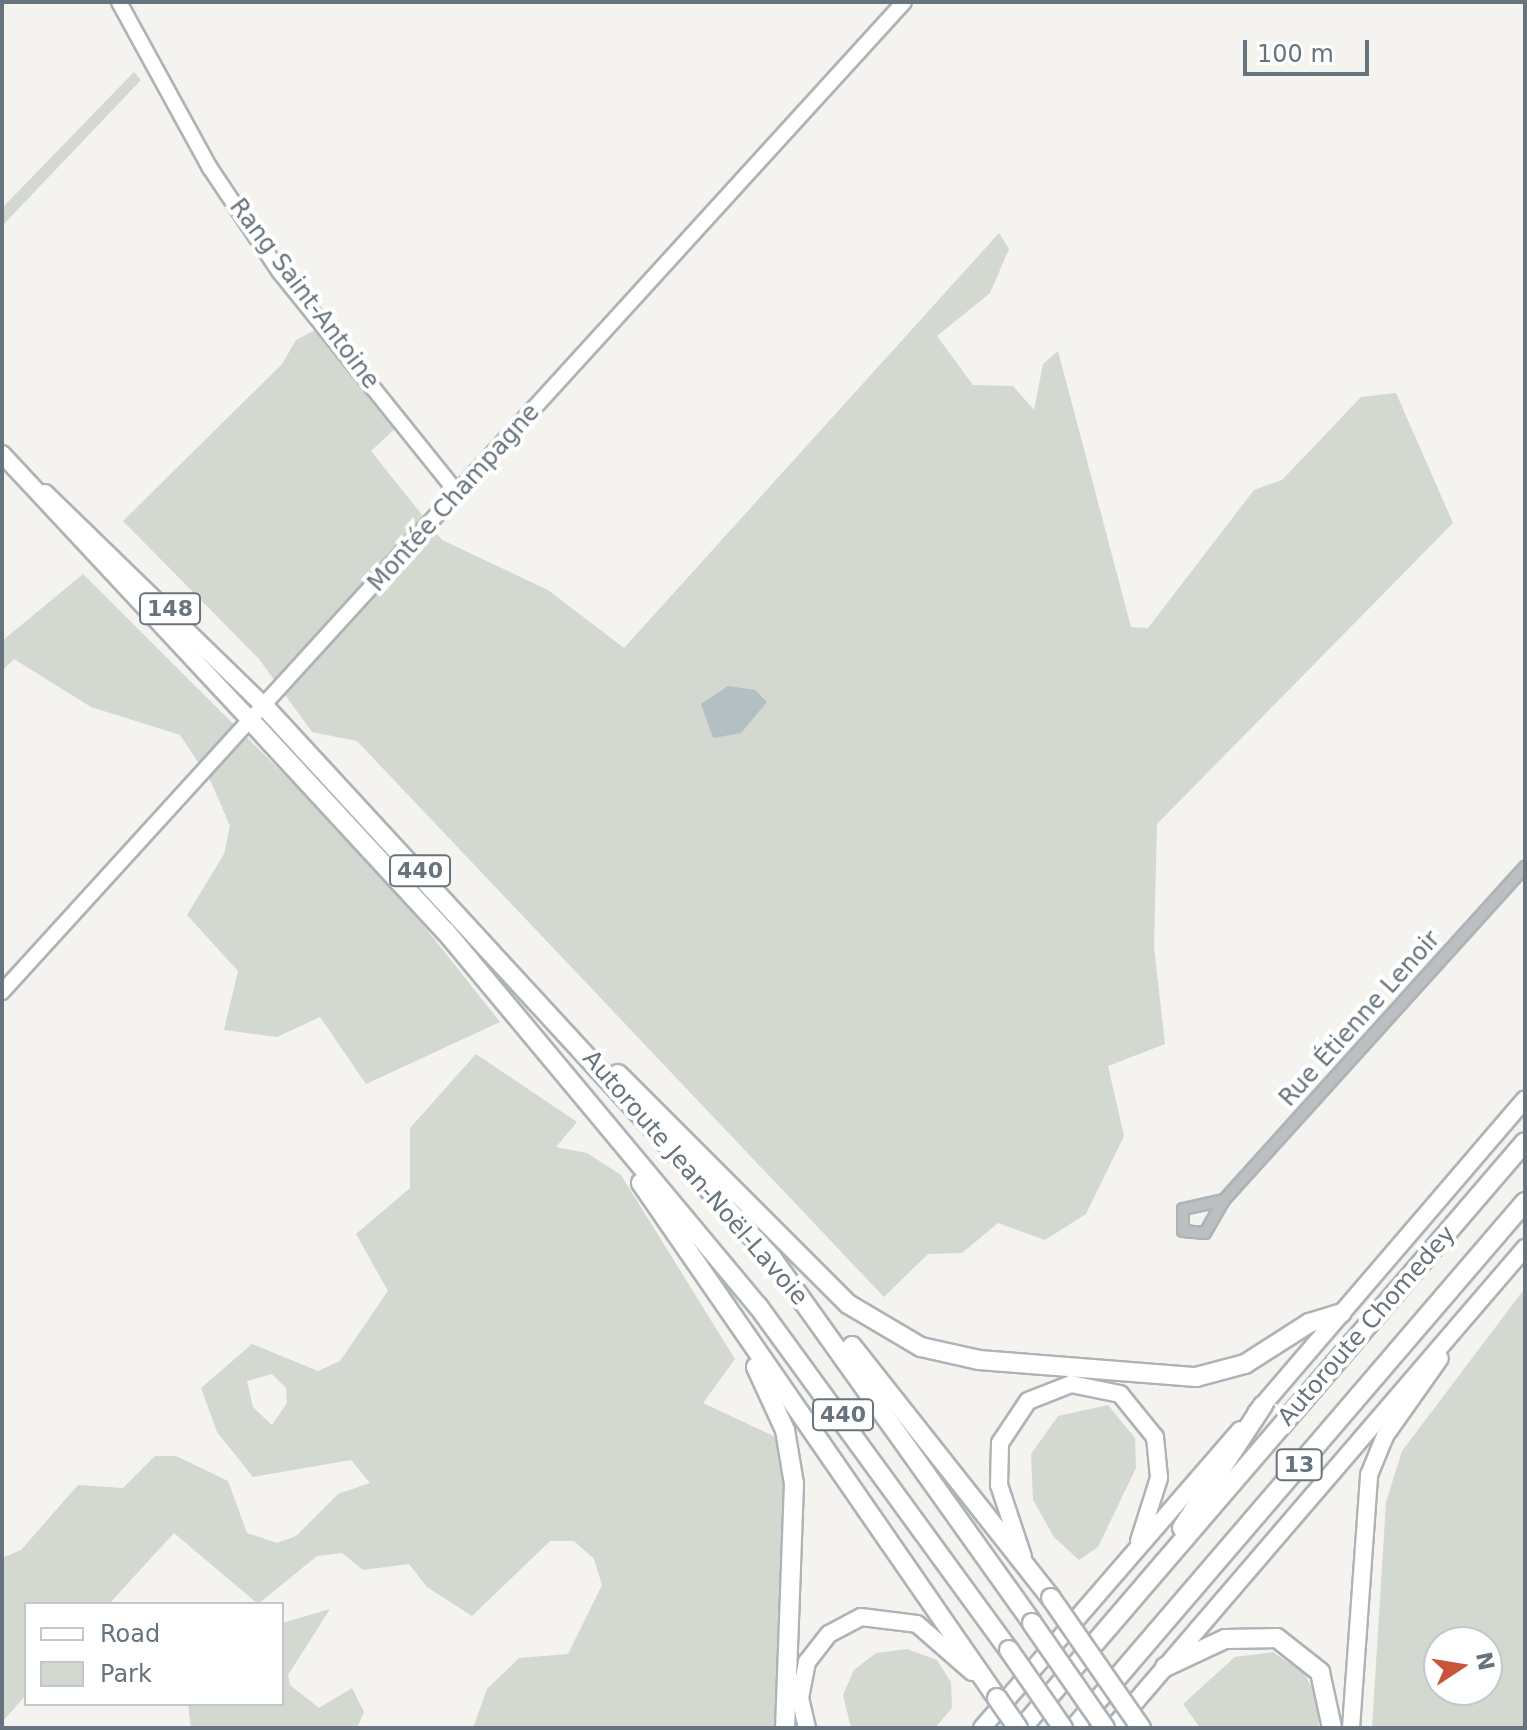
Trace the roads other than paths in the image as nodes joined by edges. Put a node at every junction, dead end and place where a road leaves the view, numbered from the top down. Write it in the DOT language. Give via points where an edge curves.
graph roads {
  1 [pos="119,2"];
  2 [pos="904,2"];
  3 [pos="6,458"];
  4 [pos="457,492"];
  5 [pos="265,707"];
  6 [pos="251,721"];
  7 [pos="1525,867"];
  8 [pos="523,983"];
  9 [pos="2,992"];
  10 [pos="1525,1099"];
  11 [pos="1525,1142"];
  12 [pos="619,1146"];
  13 [pos="1224,1200"];
  14 [pos="1525,1202"];
  15 [pos="1525,1248"];
  16 [pos="772,1258"];
  17 [pos="716,1294"];
  18 [pos="1477,1304"];
  19 [pos="1341,1313"];
  20 [pos="1263,1405"];
  21 [pos="1138,1546"];
  22 [pos="1023,1559"];
  23 [pos="1153,1574"];
  24 [pos="1165,1667"];
  25 [pos="982,1679"];
  26 [pos="785,1728"];
  27 [pos="807,1728"];
  28 [pos="982,1728"];
  29 [pos="1020,1728"];
  30 [pos="1063,1728"];
  31 [pos="1074,1728"];
  32 [pos="1105,1728"];
  33 [pos="1113,1728"];
  34 [pos="1141,1728"];
  35 [pos="1332,1728"];
  36 [pos="1351,1728"];
  1 -- 4 [label="street, Rang Saint-Antoine" via="210,168 279,271"];
  2 -- 4 [label="street, Montée Champagne"];
  3 -- 5 [label="main road, 148"];
  3 -- 6 [label="main road, 148"];
  4 -- 5 [label="street, Montée Champagne"];
  5 -- 6 [label="street, Montée Champagne"];
  5 -- 8 [label="highway, Autoroute Jean-Noël-Lavoie / 440"];
  6 -- 9 [label="street, Montée Champagne"];
  6 -- 12 [label="highway, Autoroute Jean-Noël-Lavoie / 440" via="430,914"];
  7 -- 13 [label="street, Rue Étienne Lenoir"];
  8 -- 16 [label="highway, Autoroute Jean-Noël-Lavoie / 440"];
  8 -- 19 [label="highway" via="837,1293 910,1343 979,1360 1196,1377 1245,1364 1309,1323"];
  10 -- 19 [label="main road"];
  11 -- 23 [label="highway, Autoroute Chomedey / 13"];
  12 -- 17 [label="highway"];
  12 -- 30 [label="highway, Autoroute Jean-Noël-Lavoie / 440, bridge" via="791,1347"];
  13 -- 13 [label="street, Rue Étienne Lenoir" via="1183,1209 1183,1231 1202,1235"];
  14 -- 31 [label="highway, Autoroute Chomedey / 13"];
  15 -- 18 [label="main road"];
  16 -- 22 [label="highway" via="938,1447"];
  16 -- 32 [label="highway, Autoroute Jean-Noël-Lavoie / 440, bridge"];
  17 -- 25 [label="highway"];
  17 -- 26 [label="highway" via="776,1405 792,1461"];
  18 -- 24 [label="main road"];
  18 -- 36 [label="main road" via="1372,1464"];
  19 -- 20 [label="main road"];
  20 -- 21 [label="main road"];
  20 -- 23 [label="highway"];
  21 -- 22 [label="main road" via="1159,1478 1155,1437 1120,1394 1071,1384 1028,1401 1002,1436 999,1485"];
  21 -- 28 [label="main road"];
  22 -- 34 [label="highway, bridge"];
  23 -- 29 [label="highway, Autoroute Chomedey / 13"];
  24 -- 33 [label="main road"];
  24 -- 35 [label="highway" via="1225,1639 1277,1638 1320,1672"];
  25 -- 27 [label="main road" via="917,1624 861,1617 829,1634 807,1662 800,1698"];
  25 -- 29 [label="highway, bridge"];
}
